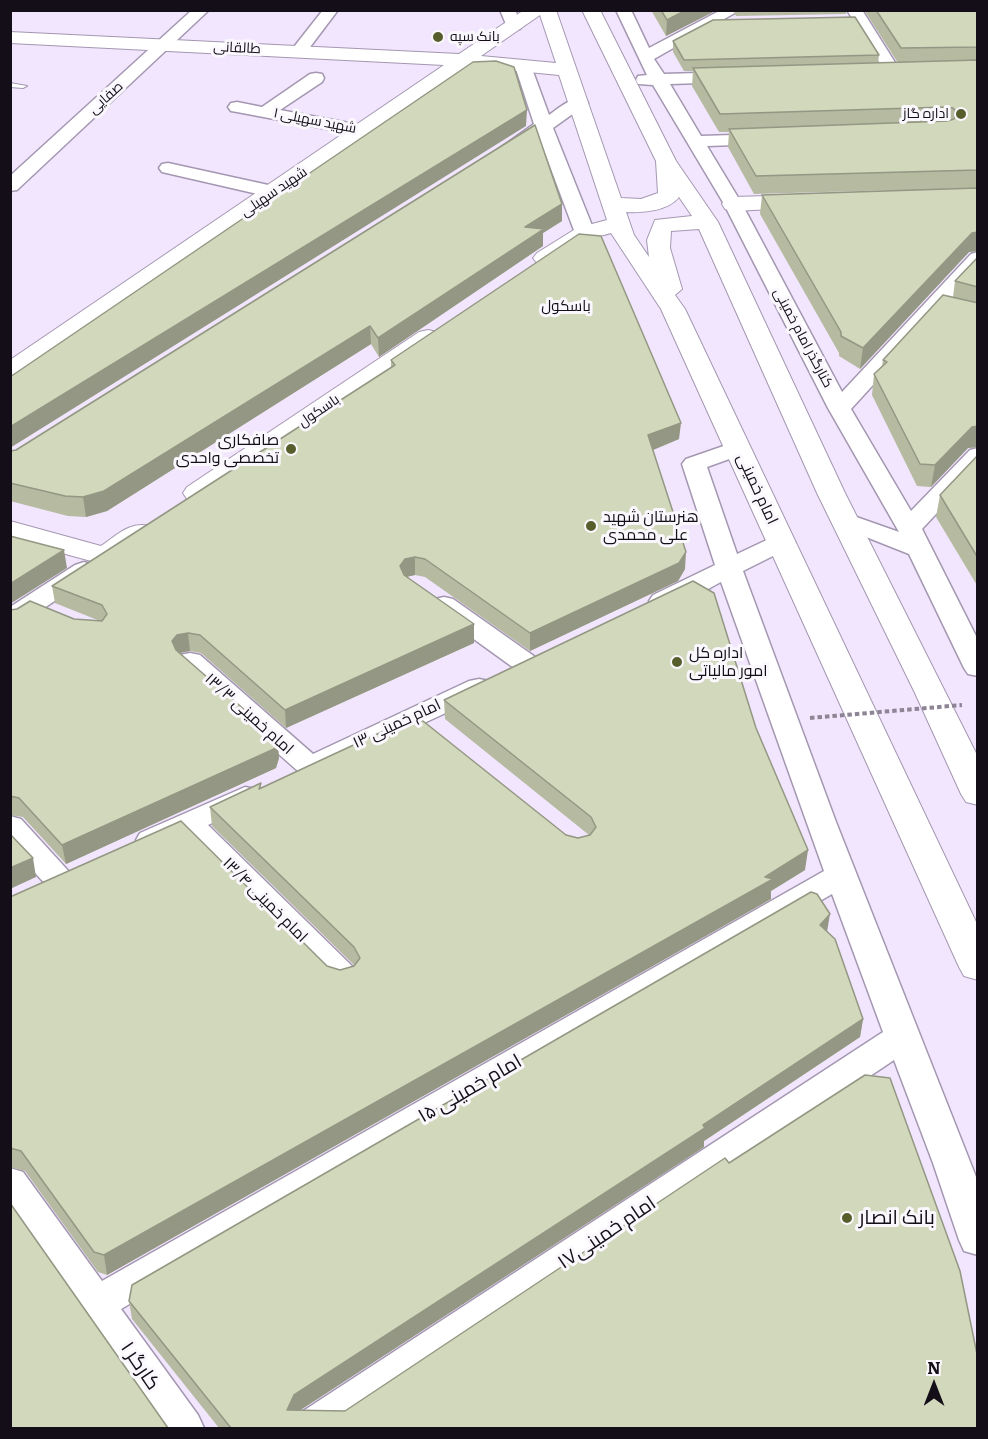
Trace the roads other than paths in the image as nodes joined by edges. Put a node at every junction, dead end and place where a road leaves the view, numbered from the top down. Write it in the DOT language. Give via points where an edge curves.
graph roads {
  1 [pos="202,10"];
  2 [pos="332,10"];
  3 [pos="536,10"];
  4 [pos="547,10"];
  5 [pos="591,10"];
  6 [pos="622,10"];
  7 [pos="857,15"];
  8 [pos="738,16"];
  9 [pos="511,18"];
  10 [pos="837,21"];
  11 [pos="633,32"];
  12 [pos="682,36"];
  13 [pos="10,37"];
  14 [pos="165,45"];
  15 [pos="298,52"];
  16 [pos="645,57"];
  17 [pos="463,60"];
  18 [pos="523,66"];
  19 [pos="567,70"];
  20 [pos="893,72"];
  21 [pos="915,72"];
  22 [pos="869,73"];
  23 [pos="751,76"];
  24 [pos="316,78"];
  25 [pos="657,79"];
  26 [pos="10,85"];
  27 [pos="23,86"];
  28 [pos="630,90"];
  29 [pos="579,103"];
  30 [pos="237,107"];
  31 [pos="266,112"];
  32 [pos="544,127"];
  33 [pos="364,131"];
  34 [pos="778,138"];
  35 [pos="695,141"];
  36 [pos="493,158"];
  37 [pos="666,161"];
  38 [pos="168,168"];
  39 [pos="10,186"];
  40 [pos="275,192"];
  41 [pos="826,201"];
  42 [pos="733,204"];
  43 [pos="615,213"];
  44 [pos="707,222"];
  45 [pos="585,233"];
  46 [pos="978,258"];
  47 [pos="522,274"];
  48 [pos="933,305"];
  49 [pos="673,309"];
  50 [pos="956,311"];
  51 [pos="452,321"];
  52 [pos="10,372"];
  53 [pos="840,408"];
  54 [pos="738,448"];
  55 [pos="978,455"];
  56 [pos="845,520"];
  57 [pos="10,530"];
  58 [pos="914,539"];
  59 [pos="782,542"];
  60 [pos="105,556"];
  61 [pos="728,570"];
  62 [pos="424,592"];
  63 [pos="21,613"];
  64 [pos="633,615"];
  65 [pos="63,618"];
  66 [pos="975,656"];
  67 [pos="190,661"];
  68 [pos="415,715"];
  69 [pos="442,737"];
  70 [pos="309,766"];
  71 [pos="978,794"];
  72 [pos="188,823"];
  73 [pos="10,826"];
  74 [pos="125,852"];
  75 [pos="842,874"];
  76 [pos="31,896"];
  77 [pos="978,966"];
  78 [pos="342,976"];
  79 [pos="902,1037"];
  80 [pos="10,1182"];
  81 [pos="978,1240"];
  82 [pos="97,1303"];
  83 [pos="183,1428"];
  84 [pos="312,1428"];
  1 -- 14 [label="street, صفایی"];
  2 -- 15 [label="street"];
  3 -- 9 [label="main road, شهید سهیلی"];
  4 -- 19 [label="main road, امام خمینی"];
  5 -- 28 [label="main road"];
  6 -- 11 [label="street, کنارگذر امام خمینی"];
  7 -- 10 [label="street"];
  7 -- 20 [label="street"];
  8 -- 12 [label="street" via="709,23"];
  9 -- 17 [label="main road, شهید سهیلی"];
  11 -- 12 [label="street" via="648,37"];
  11 -- 16 [label="street, کنارگذر امام خمینی"];
  12 -- 16 [label="street"];
  13 -- 14 [label="main road, طالقانی"];
  14 -- 15 [label="main road, طالقانی"];
  14 -- 39 [label="street, صفایی"];
  15 -- 17 [label="main road, طالقانی"];
  16 -- 25 [label="street, کنارگذر امام خمینی"];
  17 -- 18 [label="main road, طالقانی"];
  17 -- 33 [label="main road, شهید سهیلی"];
  18 -- 19 [label="main road, طالقانی"];
  18 -- 32 [label="street"];
  19 -- 29 [label="main road, امام خمینی"];
  20 -- 21 [label="street"];
  20 -- 22 [label="street"];
  23 -- 25 [label="street"];
  24 -- 31 [label="street, شهید سهیلی ۱"];
  25 -- 28 [label="street" via="633,84"];
  25 -- 35 [label="street, کنارگذر امام خمینی"];
  26 -- 27 [label="lane"];
  28 -- 37 [label="main road"];
  29 -- 32 [label="street"];
  29 -- 43 [label="main road, امام خمینی"];
  30 -- 31 [label="street, شهید سهیلی ۱"];
  31 -- 33 [label="street, شهید سهیلی ۱"];
  32 -- 36 [label="street"];
  32 -- 45 [label="street"];
  33 -- 40 [label="main road, شهید سهیلی"];
  34 -- 35 [label="street"];
  35 -- 42 [label="street, کنارگذر امام خمینی"];
  37 -- 43 [label="main road" via="669,196 651,206"];
  37 -- 44 [label="main road"];
  38 -- 40 [label="street"];
  40 -- 52 [label="main road, شهید سهیلی"];
  41 -- 42 [label="main road"];
  42 -- 53 [label="street, کنارگذر امام خمینی"];
  43 -- 45 [label="main road"];
  43 -- 49 [label="main road, امام خمینی" via="623,235"];
  44 -- 49 [label="main road" via="663,225 658,231 658,247"];
  44 -- 56 [label="main road"];
  45 -- 47 [label="main road"];
  46 -- 48 [label="street"];
  48 -- 50 [label="street"];
  48 -- 53 [label="street"];
  49 -- 54 [label="main road, امام خمینی"];
  51 -- 60 [label="main road, باسکول"];
  53 -- 58 [label="street, کنارگذر امام خمینی"];
  54 -- 59 [label="main road, امام خمینی"];
  54 -- 61 [label="street" via="694,464"];
  55 -- 58 [label="street"];
  56 -- 58 [label="street"];
  56 -- 71 [label="main road"];
  57 -- 60 [label="main road"];
  58 -- 66 [label="street, کنارگذر امام خمینی"];
  59 -- 61 [label="street"];
  59 -- 77 [label="main road, امام خمینی"];
  60 -- 63 [label="street"];
  61 -- 64 [label="street"];
  61 -- 75 [label="street"];
  62 -- 68 [label="street, امام خمینی ۱۳" via="539,660"];
  63 -- 65 [label="street"];
  67 -- 70 [label="street, امام خمینی ۱۳/۳"];
  68 -- 69 [label="street"];
  68 -- 70 [label="street, امام خمینی ۱۳"];
  70 -- 72 [label="street, امام خمینی ۱۳"];
  72 -- 74 [label="street, امام خمینی ۱۳"];
  72 -- 78 [label="street, امام خمینی ۱۳/۴"];
  73 -- 76 [label="street" via="72,877"];
  75 -- 79 [label="street"];
  75 -- 82 [label="street, امام خمینی ۱۵"];
  79 -- 81 [label="street" via="965,1195"];
  79 -- 84 [label="street, امام خمینی۱۷"];
  80 -- 82 [label="street, کارگر ۱"];
  82 -- 83 [label="street, کارگر ۱"];
}
